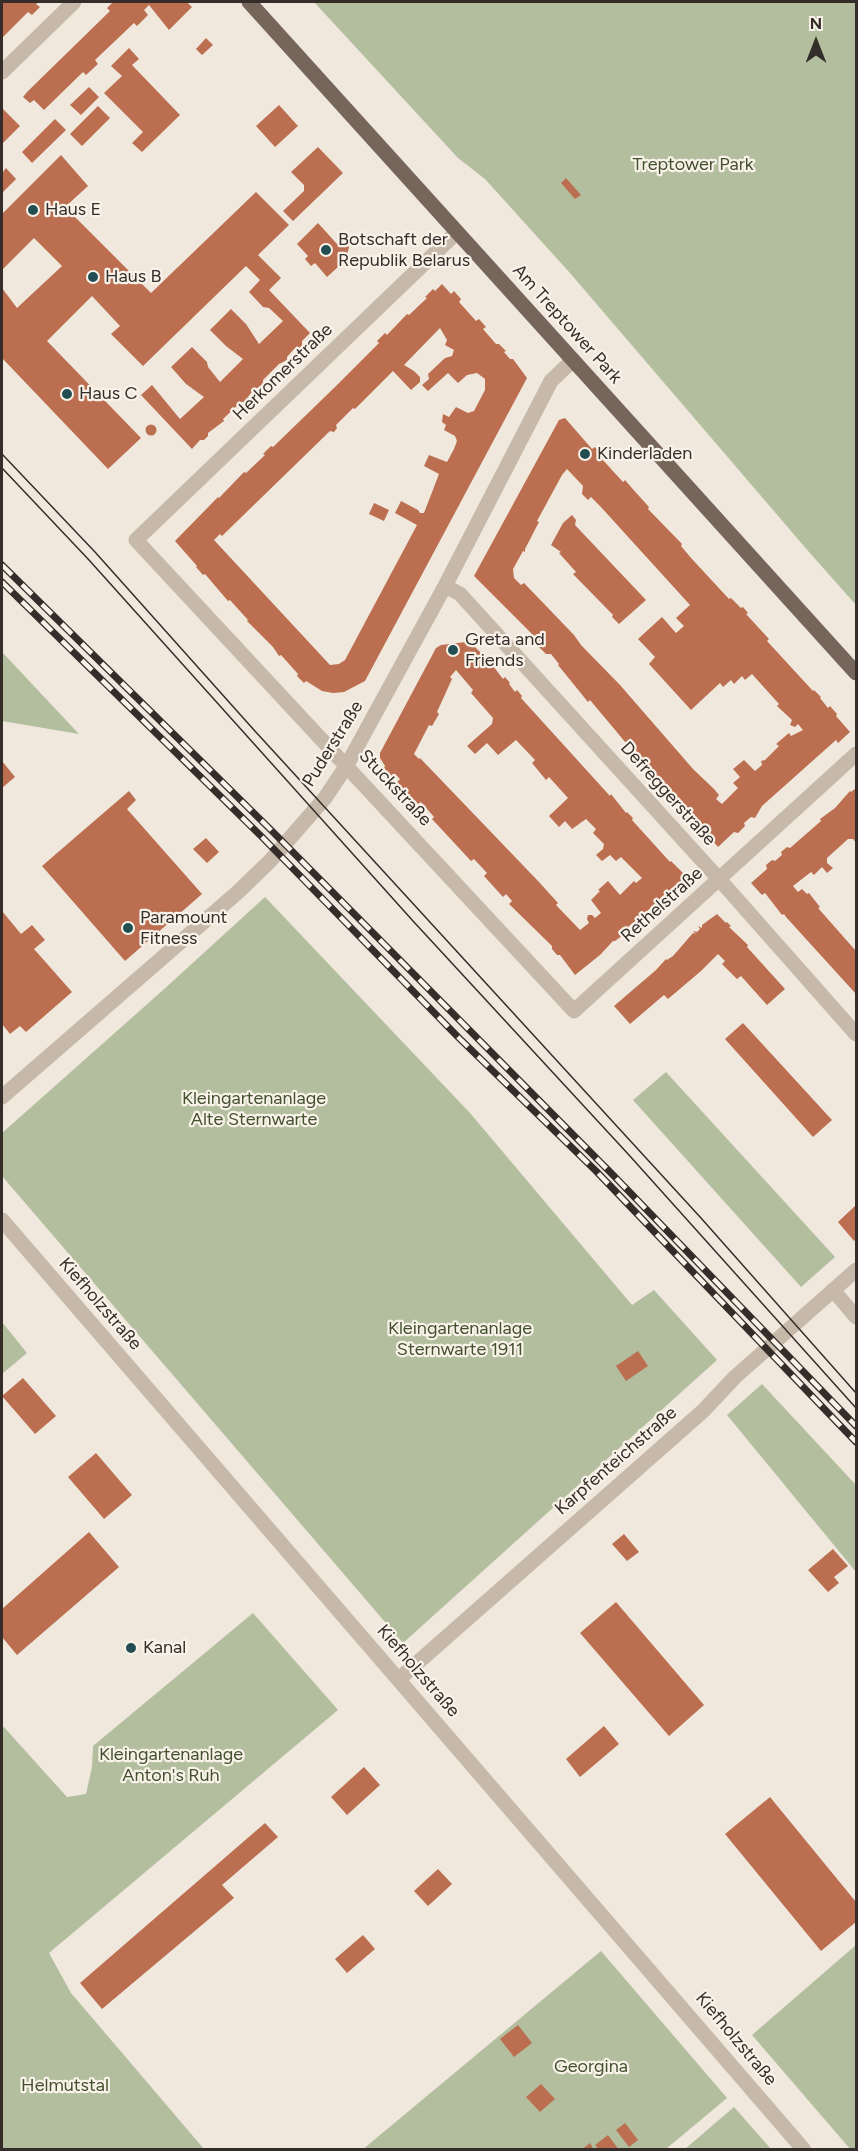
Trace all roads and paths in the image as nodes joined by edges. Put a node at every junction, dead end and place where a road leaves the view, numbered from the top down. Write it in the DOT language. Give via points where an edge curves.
graph roads {
  1 [pos="74,2"];
  2 [pos="249,2"];
  3 [pos="2,72"];
  4 [pos="457,232"];
  5 [pos="573,360"];
  6 [pos="136,540"];
  7 [pos="445,586"];
  8 [pos="856,673"];
  9 [pos="856,754"];
  10 [pos="347,765"];
  11 [pos="719,879"];
  12 [pos="574,1011"];
  13 [pos="856,1034"];
  14 [pos="2,1097"];
  15 [pos="2,1220"];
  16 [pos="856,1270"];
  17 [pos="833,1290"];
  18 [pos="856,1317"];
  19 [pos="399,1679"];
  20 [pos="804,2150"];
  1 -- 3 [label="street"];
  2 -- 4 [label="main road, Am Treptower Park"];
  4 -- 5 [label="main road, Am Treptower Park"];
  4 -- 6 [label="street, Herkomerstraße"];
  5 -- 7 [label="street, Puderstraße" via="551,381"];
  5 -- 8 [label="main road, Am Treptower Park"];
  6 -- 10 [label="street, Stuckstraße"];
  7 -- 10 [label="street, Puderstraße"];
  7 -- 11 [label="street, Defreggerstraße" via="460,594"];
  9 -- 11 [label="street, Rethelstraße"];
  10 -- 12 [label="street, Stuckstraße"];
  10 -- 14 [label="street, Puderstraße" via="325,798 238,892"];
  11 -- 12 [label="street, Rethelstraße"];
  11 -- 13 [label="street, Defreggerstraße"];
  15 -- 19 [label="street, Kiefholzstraße"];
  16 -- 17 [label="street, Karpfenteichstraße"];
  17 -- 18 [label="street"];
  17 -- 19 [label="street, Karpfenteichstraße" via="735,1377 703,1411"];
  19 -- 20 [label="street, Kiefholzstraße"];
}
